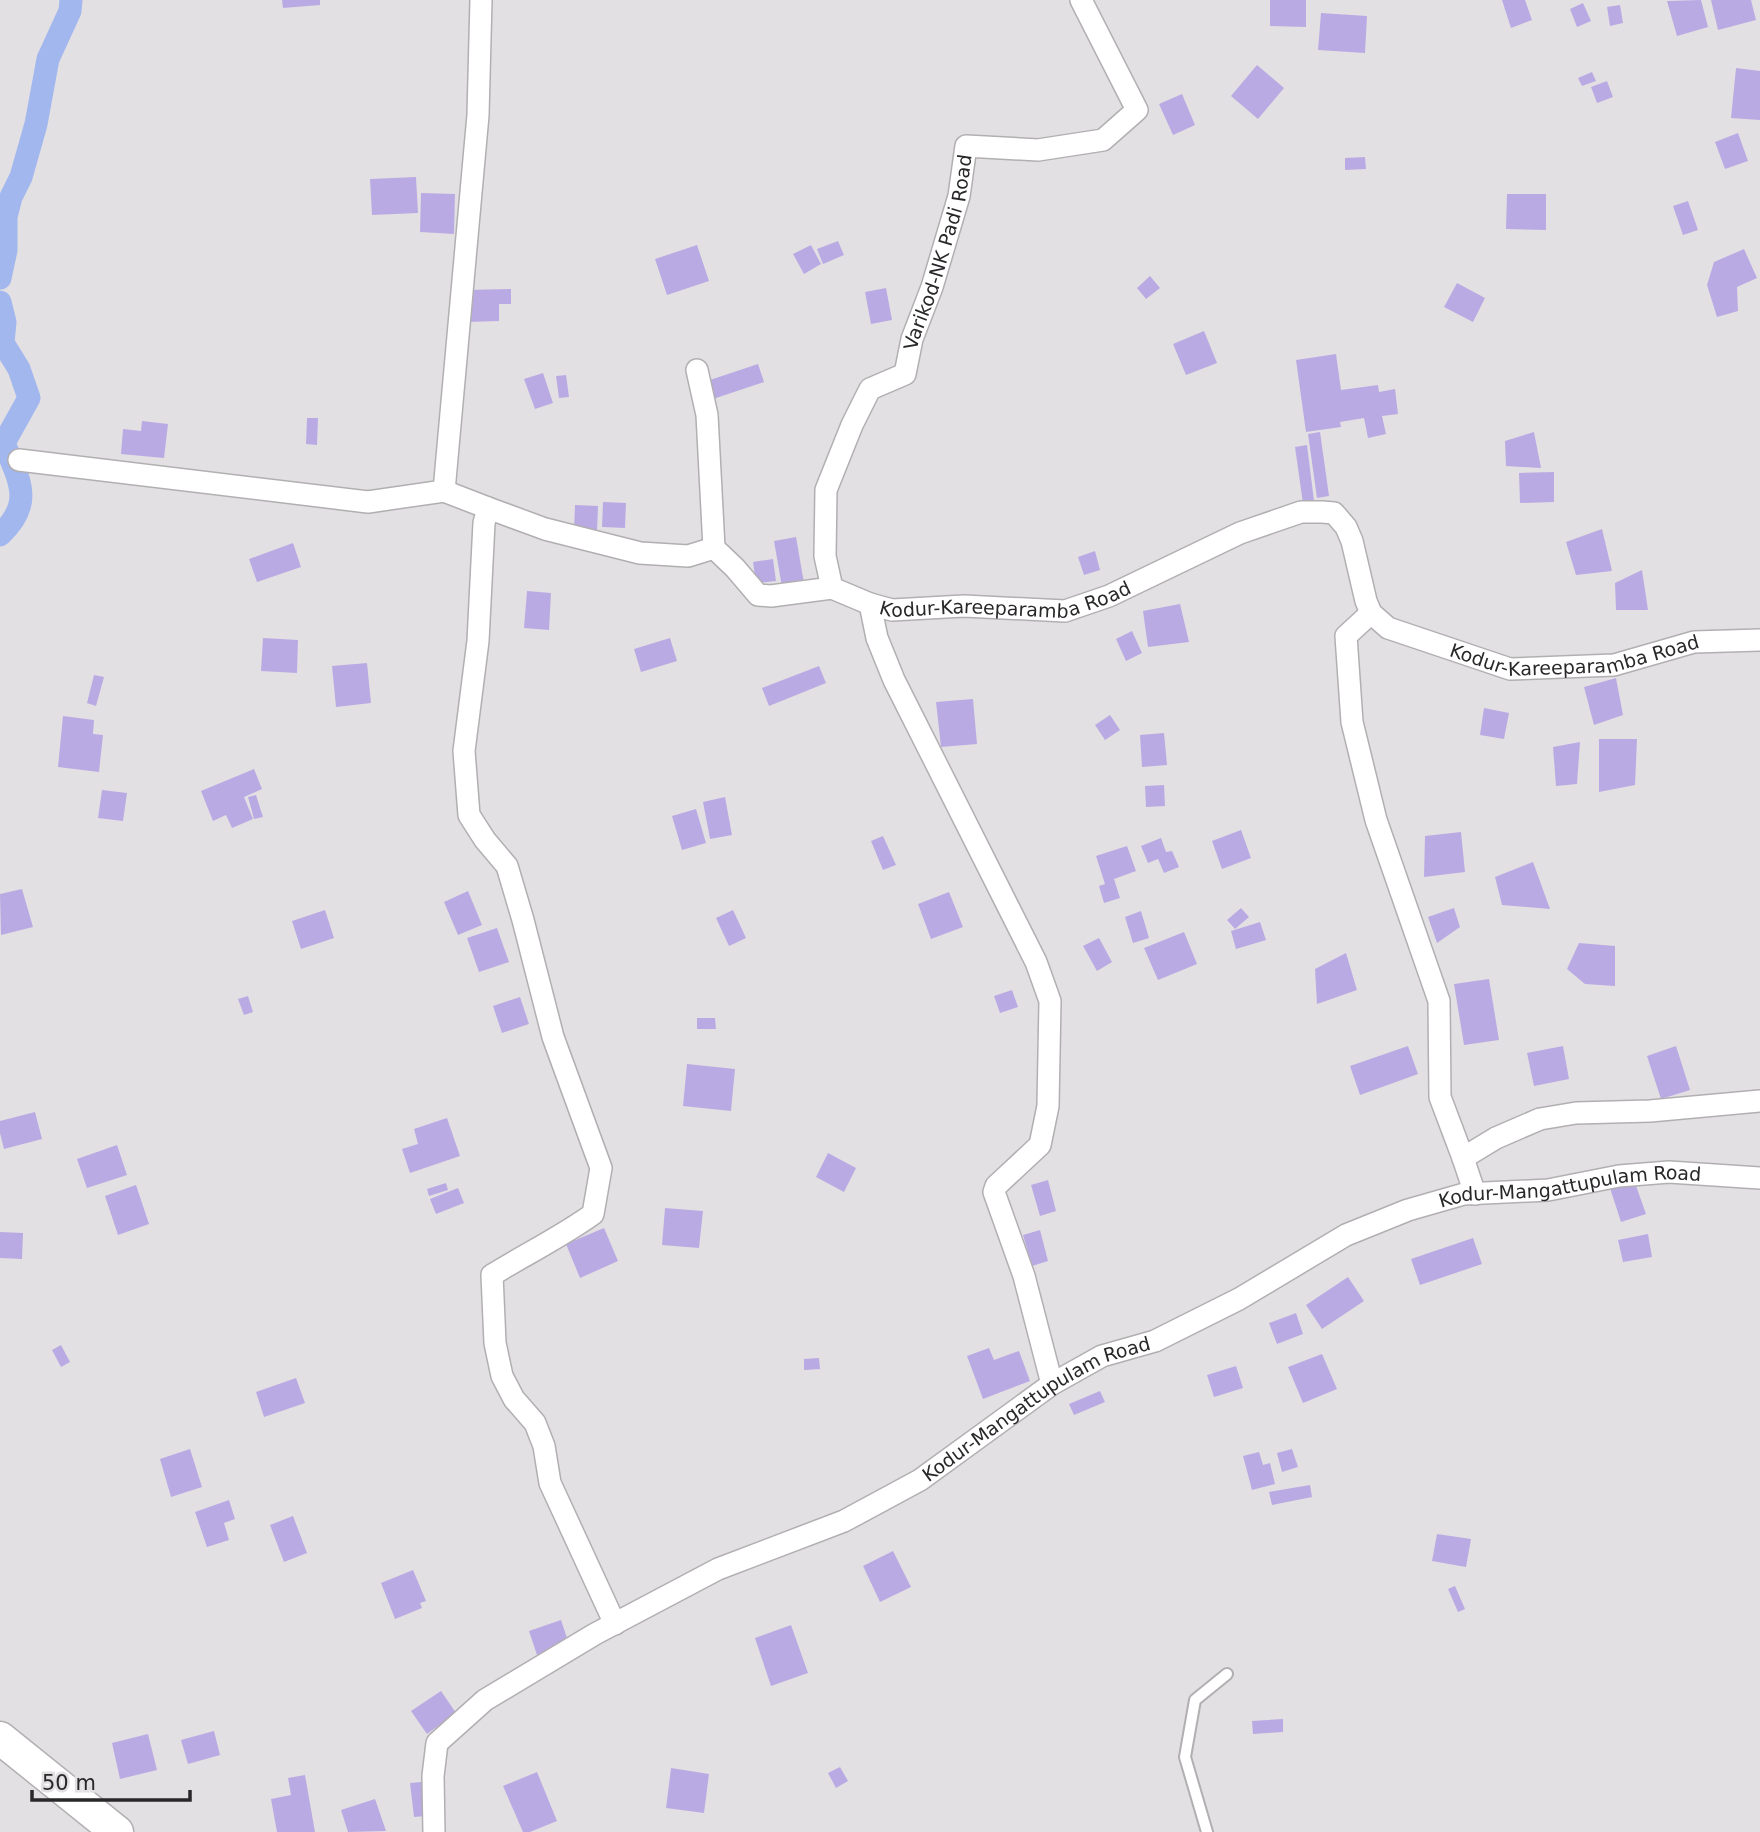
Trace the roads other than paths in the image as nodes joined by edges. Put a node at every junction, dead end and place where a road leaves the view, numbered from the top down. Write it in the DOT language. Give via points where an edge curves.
graph roads {
  1 [pos="481,0"];
  2 [pos="1081,0"];
  3 [pos="697,370"];
  4 [pos="19,460"];
  5 [pos="444,491"];
  6 [pos="488,508"];
  7 [pos="714,548"];
  8 [pos="832,588"];
  9 [pos="870,604"];
  10 [pos="1371,613"];
  11 [pos="1760,640"];
  12 [pos="1760,1101"];
  13 [pos="1463,1158"];
  14 [pos="1760,1178"];
  15 [pos="1475,1194"];
  16 [pos="1052,1384"];
  17 [pos="615,1624"];
  18 [pos="1227,1674"];
  19 [pos="0,1738"];
  20 [pos="117,1832"];
  21 [pos="433,1832"];
  22 [pos="1207,1832"];
  1 -- 5 [label="street" via="478,115"];
  2 -- 8 [label="street, Varikod-NK Padi Road" via="1136,110 1103,140 1038,150 967,146 959,196 905,374 870,390 825,491 825,556"];
  3 -- 7 [label="street" via="707,415"];
  4 -- 5 [label="street" via="368,502"];
  5 -- 6 [label="street"];
  6 -- 7 [label="street" via="545,529 640,553 688,556"];
  6 -- 17 [label="street" via="464,751 469,815 507,866 553,1037 601,1168 593,1214 492,1275 495,1343 502,1376 514,1399 536,1423 550,1483"];
  7 -- 8 [label="street" via="758,595"];
  8 -- 9 [label="street"];
  9 -- 10 [label="street, Kodur-Kareeparamba Road" via="892,610 964,606 1065,611 1109,596 1240,533 1301,512 1322,512 1334,513 1346,527"];
  9 -- 16 [label="street, Kodur-Kareeparamba Road" via="877,638 894,680 1036,962 1050,1001 1048,1106 1040,1145 994,1192 1024,1276"];
  10 -- 11 [label="street, Kodur-Kareeparamba Road" via="1388,628 1510,669 1614,665 1694,642"];
  10 -- 13 [label="street" via="1346,636 1352,722 1376,820 1439,1001 1440,1097"];
  12 -- 13 [label="street" via="1540,1118"];
  13 -- 15 [label="street"];
  14 -- 15 [label="street, Kodur-Mangattupulam Road" via="1669,1172 1548,1190"];
  15 -- 16 [label="street, Kodur-Mangattupulam Road" via="1408,1210 1346,1235 1239,1299 1155,1341 1102,1356"];
  16 -- 17 [label="street, Kodur-Mangattupulam Road" via="920,1480 844,1521 718,1569"];
  17 -- 21 [label="street, Kodur-Mangattupulam Road" via="485,1700 437,1743"];
  18 -- 22 [label="lane" via="1195,1700 1185,1757"];
  19 -- 20 [label="main road"];
}
